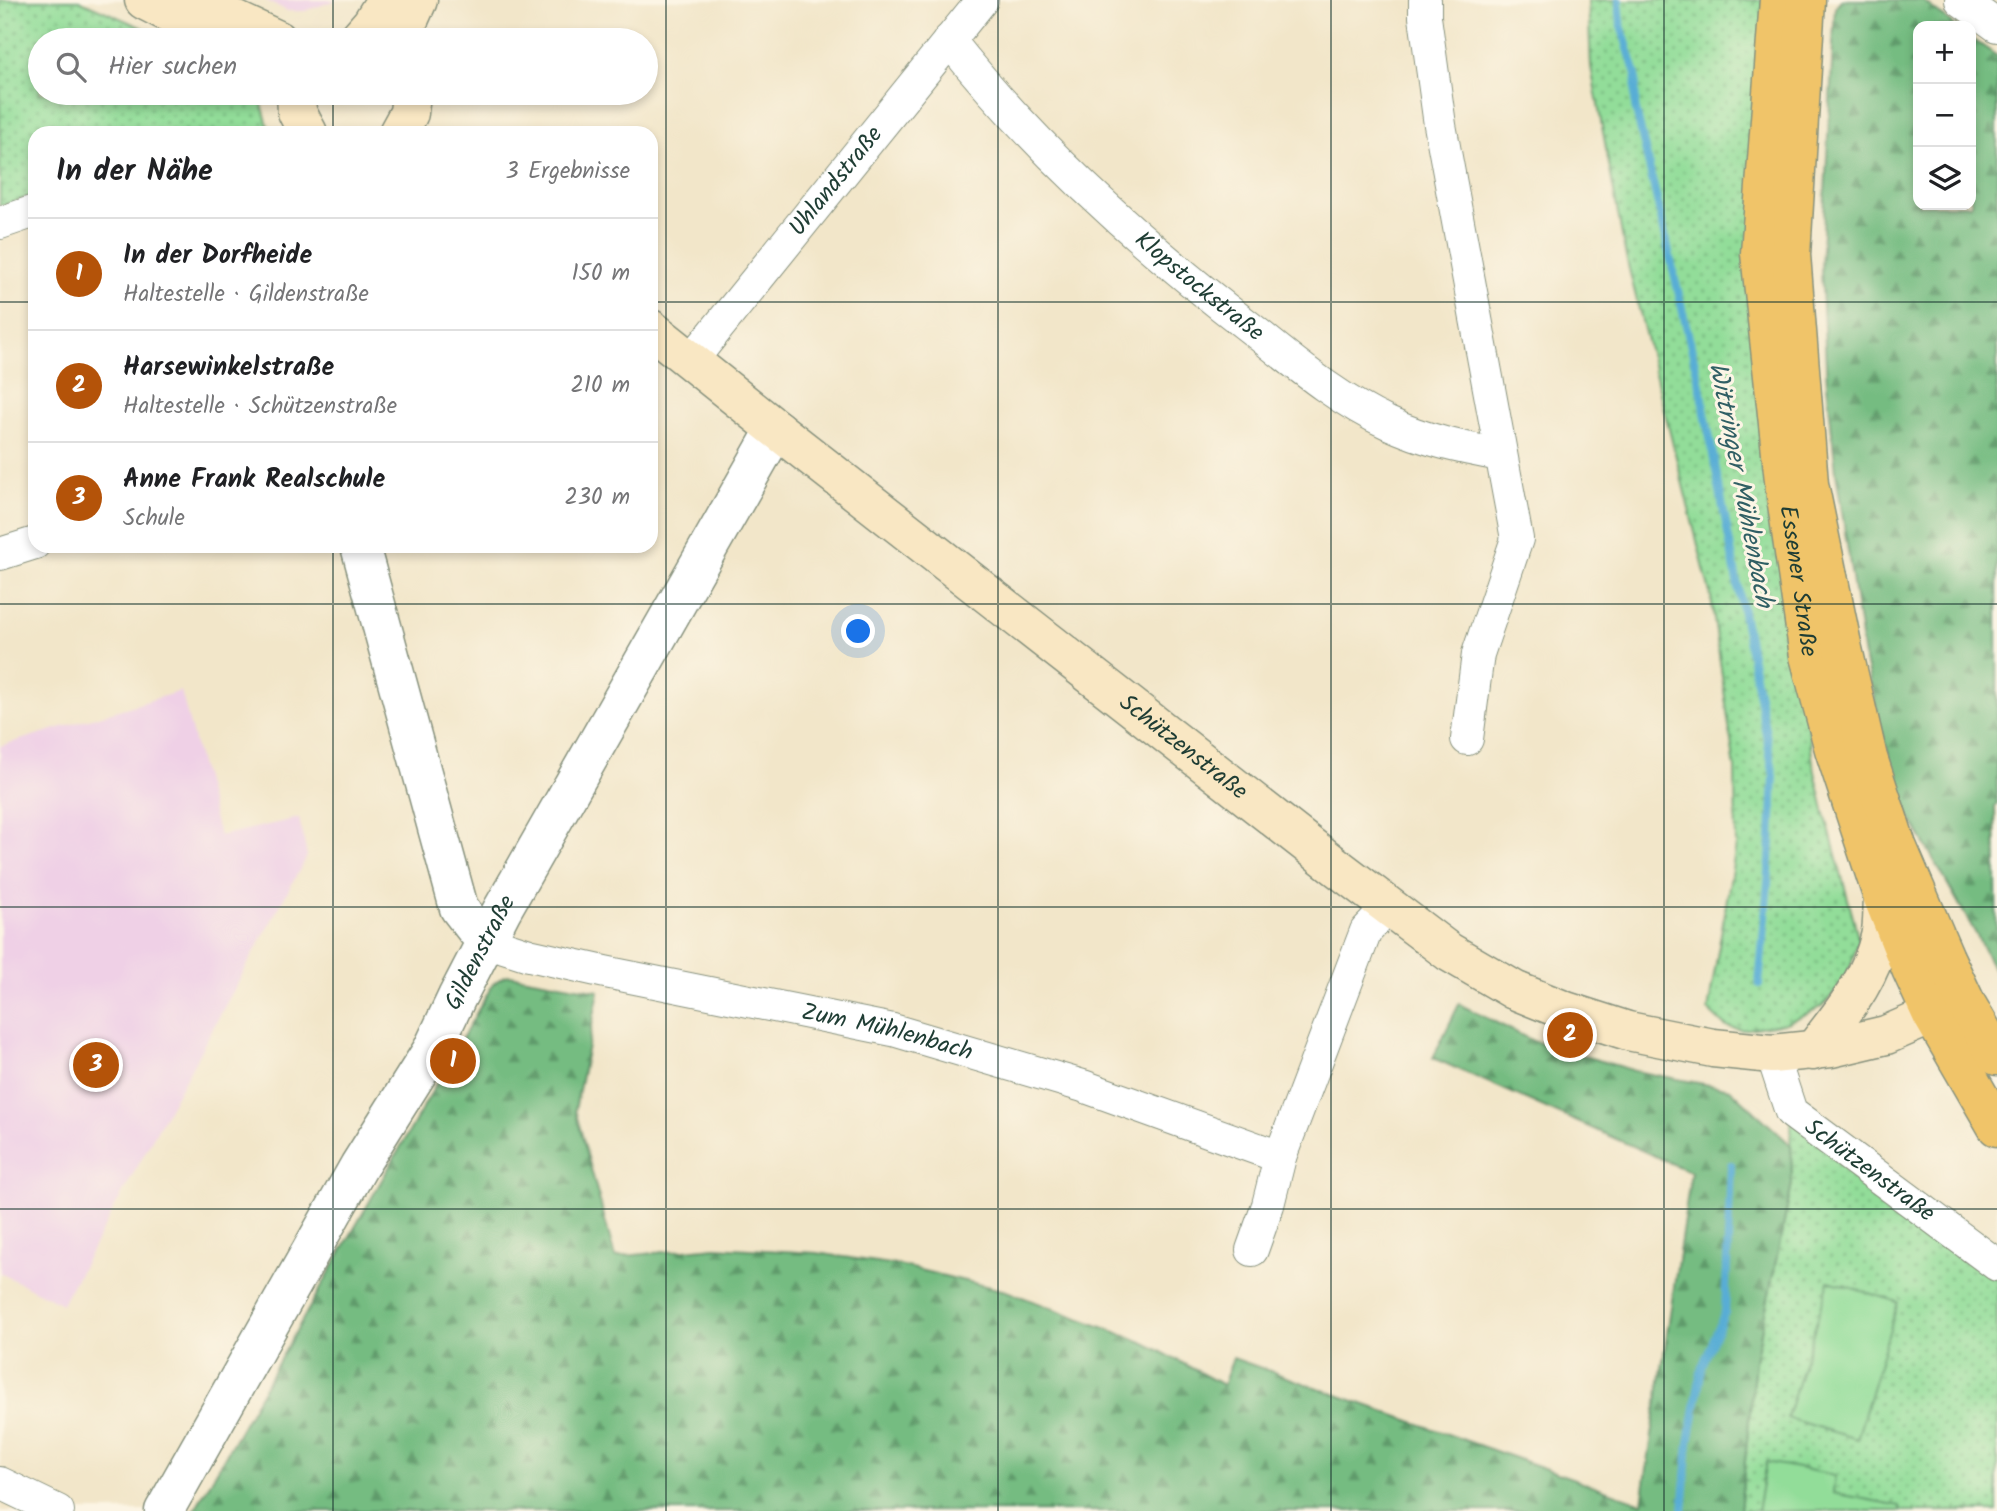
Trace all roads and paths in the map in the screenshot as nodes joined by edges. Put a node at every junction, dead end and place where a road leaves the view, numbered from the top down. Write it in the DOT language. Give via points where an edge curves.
graph roads {
  1 [pos="144,0"];
  2 [pos="192,0"];
  3 [pos="386,0"];
  4 [pos="418,0"];
  5 [pos="982,0"];
  6 [pos="1425,0"];
  7 [pos="1779,0"];
  8 [pos="1961,0"];
  9 [pos="1811,10"];
  10 [pos="1997,26"];
  11 [pos="199,28"];
  12 [pos="252,28"];
  13 [pos="367,28"];
  14 [pos="405,28"];
  15 [pos="949,40"];
  16 [pos="297,105"];
  17 [pos="410,105"];
  18 [pos="304,126"];
  19 [pos="402,126"];
  20 [pos="28,213"];
  21 [pos="0,223"];
  22 [pos="658,335"];
  23 [pos="691,361"];
  24 [pos="776,429"];
  25 [pos="1501,455"];
  26 [pos="28,545"];
  27 [pos="362,553"];
  28 [pos="0,554"];
  29 [pos="1466,739"];
  30 [pos="1883,898"];
  31 [pos="1389,907"];
  32 [pos="487,940"];
  33 [pos="1949,1010"];
  34 [pos="1813,1051"];
  35 [pos="1772,1054"];
  36 [pos="1997,1056"];
  37 [pos="1997,1127"];
  38 [pos="1280,1157"];
  39 [pos="1252,1250"];
  40 [pos="1997,1265"];
  41 [pos="0,1483"];
  42 [pos="58,1511"];
  43 [pos="164,1511"];
  1 -- 11 [label="main road"];
  2 -- 12 [label="main road"];
  3 -- 13 [label="main road"];
  4 -- 14 [label="main road"];
  5 -- 15 [label="street, Uhlandstraße"];
  6 -- 25 [label="street" via="1440,125"];
  7 -- 30 [label="main road, Essener Straße" via="1760,253 1785,490 1809,656"];
  8 -- 10 [label="street"];
  9 -- 33 [label="main road, Essener Straße" via="1791,255 1809,484 1868,758"];
  15 -- 23 [label="street, Uhlandstraße"];
  15 -- 25 [label="street, Klopstockstraße" via="987,88 1130,230 1336,394 1389,424 1444,444"];
  16 -- 18 [label="main road"];
  17 -- 19 [label="main road"];
  20 -- 21 [label="street"];
  22 -- 23 [label="main road, Schützenstraße"];
  23 -- 24 [label="main road, Schützenstraße"];
  24 -- 31 [label="main road, Schützenstraße"];
  24 -- 32 [label="street, Gildenstraße"];
  25 -- 29 [label="street" via="1517,539 1478,654"];
  26 -- 28 [label="street"];
  27 -- 32 [label="street" via="458,908"];
  30 -- 33 [label="main road, Essener Straße"];
  30 -- 34 [label="main road" via="1881,934 1871,968"];
  31 -- 35 [label="main road, Schützenstraße" via="1449,952 1514,990 1566,1011 1628,1031"];
  31 -- 38 [label="street" via="1366,931"];
  32 -- 38 [label="street, Zum Mühlenbach" via="592,969 893,1030 1083,1086"];
  32 -- 43 [label="street, Gildenstraße" via="432,1050 359,1166"];
  33 -- 34 [label="main road, Schützenstraße" via="1886,1035"];
  33 -- 36 [label="main road, Essener Straße"];
  33 -- 37 [label="main road, Essener Straße"];
  34 -- 35 [label="main road, Schützenstraße"];
  35 -- 40 [label="street, Schützenstraße" via="1791,1112"];
  38 -- 39 [label="street"];
  41 -- 42 [label="street"];
}
